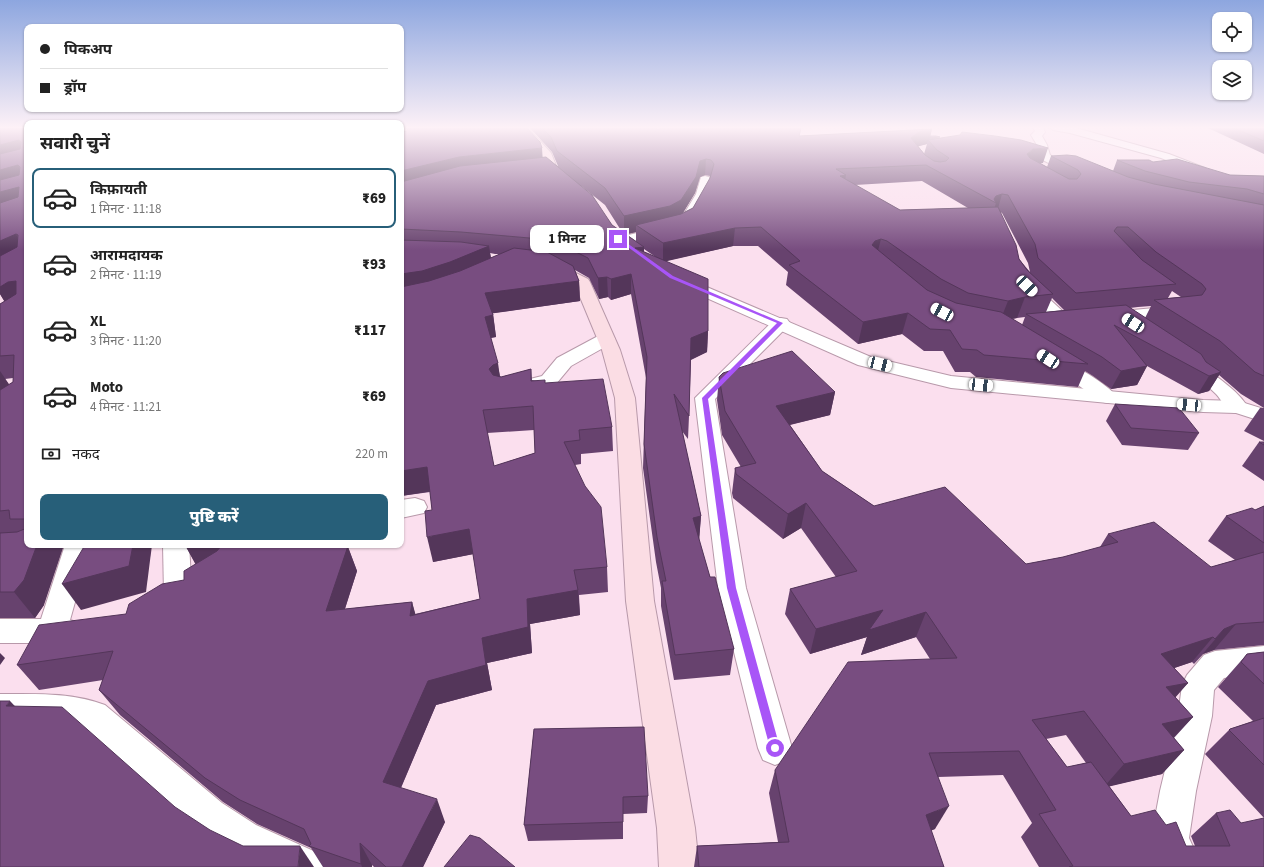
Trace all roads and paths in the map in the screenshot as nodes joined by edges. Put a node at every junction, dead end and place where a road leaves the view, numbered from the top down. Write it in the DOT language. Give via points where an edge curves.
graph roads {
  1 [pos="548,168"];
  2 [pos="551,168"];
  3 [pos="1072,168"];
  4 [pos="1195,168"];
  5 [pos="521,172"];
  6 [pos="1087,172"];
  7 [pos="1211,175"];
  8 [pos="563,178"];
  9 [pos="705,180"];
  10 [pos="610,227"];
  11 [pos="621,241"];
  12 [pos="640,254"];
  13 [pos="530,263"];
  14 [pos="1020,271"];
  15 [pos="666,272"];
  16 [pos="1165,295"];
  17 [pos="1040,322"];
  18 [pos="781,323"];
  19 [pos="1146,332"];
  20 [pos="606,339"];
  21 [pos="1176,352"];
  22 [pos="1042,355"];
  23 [pos="504,392"];
  24 [pos="1107,397"];
  25 [pos="1238,407"];
  26 [pos="1264,416"];
  27 [pos="77,548"];
  28 [pos="176,548"];
  29 [pos="201,579"];
  30 [pos="87,629"];
  31 [pos="0,631"];
  32 [pos="52,631"];
  33 [pos="1264,658"];
  34 [pos="0,709"];
  35 [pos="775,748"];
  36 [pos="304,867"];
  37 [pos="679,867"];
  38 [pos="1182,867"];
  1 -- 5 [label="main road"];
  2 -- 8 [label="street"];
  3 -- 6 [label="street"];
  4 -- 7 [label="street"];
  9 -- 11 [label="street" via="702,194 686,222 675,228"];
  10 -- 11 [label="street"];
  11 -- 12 [label="street"];
  13 -- 20 [label="main road" via="553,266 582,282"];
  14 -- 17 [label="street" via="1021,278 1027,286 1070,320"];
  15 -- 18 [label="street" via="672,277"];
  16 -- 19 [label="street" via="1184,310 1114,317"];
  18 -- 24 [label="street" via="865,361 951,382"];
  18 -- 35 [label="street" via="705,398 732,588"];
  20 -- 23 [label="street" via="564,362 549,380"];
  20 -- 37 [label="main road" via="625,398 640,601 676,828"];
  21 -- 25 [label="street" via="1199,368 1203,375"];
  22 -- 24 [label="street"];
  24 -- 25 [label="street"];
  25 -- 26 [label="street"];
  27 -- 32 [label="street"];
  28 -- 29 [label="street" via="168,600"];
  30 -- 32 [label="street"];
  31 -- 32 [label="street"];
  33 -- 38 [label="street" via="1215,665 1198,685 1195,716 1170,840"];
  34 -- 36 [label="street" via="64,710 92,716 209,816 243,838"];
}
